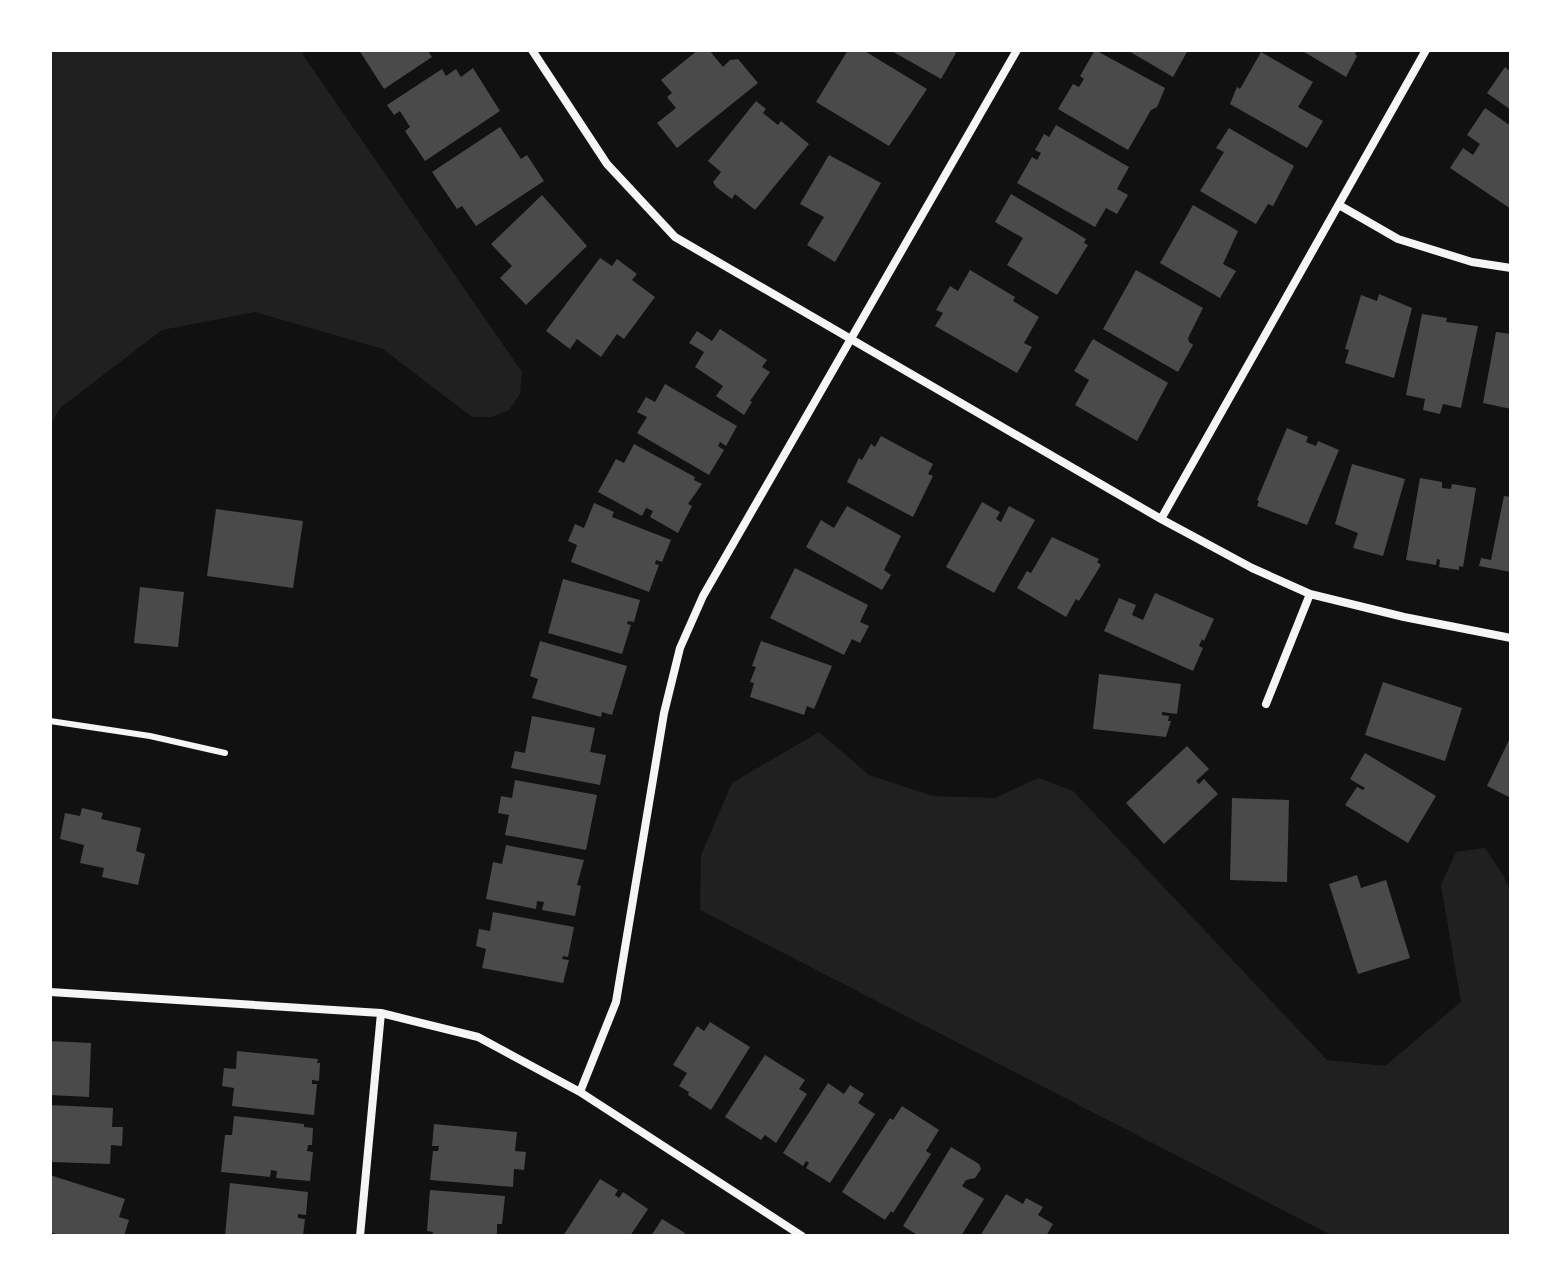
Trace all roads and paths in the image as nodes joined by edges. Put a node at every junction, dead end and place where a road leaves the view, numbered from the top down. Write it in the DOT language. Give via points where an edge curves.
graph roads {
  1 [pos="532,50"];
  2 [pos="1017,50"];
  3 [pos="1426,50"];
  4 [pos="1339,205"];
  5 [pos="1511,268"];
  6 [pos="850,340"];
  7 [pos="1161,519"];
  8 [pos="1310,594"];
  9 [pos="1511,638"];
  10 [pos="1266,704"];
  11 [pos="50,721"];
  12 [pos="225,753"];
  13 [pos="50,992"];
  14 [pos="381,1013"];
  15 [pos="580,1092"];
  16 [pos="360,1236"];
  17 [pos="802,1236"];
  1 -- 6 [label="street" via="607,164 675,237"];
  2 -- 6 [label="street"];
  3 -- 4 [label="street"];
  4 -- 5 [label="street" via="1398,239"];
  4 -- 7 [label="street"];
  6 -- 7 [label="street"];
  6 -- 15 [label="street" via="703,596 680,648 664,713 616,1002"];
  7 -- 8 [label="street"];
  8 -- 9 [label="street"];
  8 -- 10 [label="street"];
  11 -- 12 [label="lane"];
  13 -- 14 [label="street"];
  14 -- 15 [label="street" via="478,1037"];
  14 -- 16 [label="street"];
  15 -- 17 [label="street"];
}
